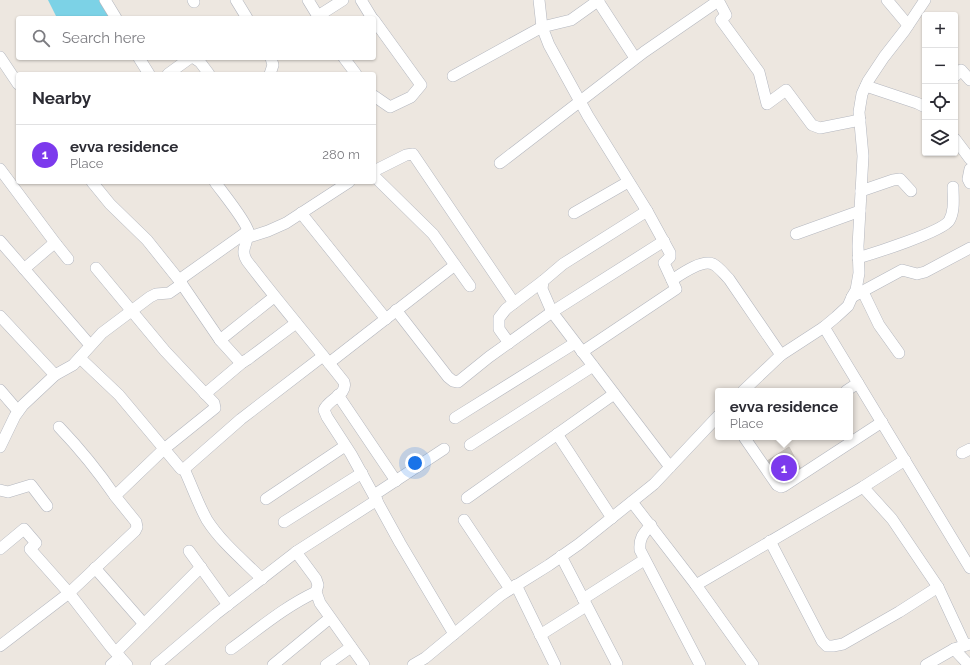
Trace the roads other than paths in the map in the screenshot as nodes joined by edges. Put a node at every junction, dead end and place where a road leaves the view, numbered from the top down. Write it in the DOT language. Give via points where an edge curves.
graph roads {
  1 [pos="105,0"];
  2 [pos="236,0"];
  3 [pos="308,0"];
  4 [pos="343,0"];
  5 [pos="361,0"];
  6 [pos="539,0"];
  7 [pos="598,0"];
  8 [pos="718,0"];
  9 [pos="887,0"];
  10 [pos="925,0"];
  11 [pos="115,16"];
  12 [pos="246,16"];
  13 [pos="318,16"];
  14 [pos="320,16"];
  15 [pos="371,16"];
  16 [pos="376,23"];
  17 [pos="908,25"];
  18 [pos="542,27"];
  19 [pos="0,57"];
  20 [pos="635,58"];
  21 [pos="140,60"];
  22 [pos="187,60"];
  23 [pos="197,60"];
  24 [pos="272,60"];
  25 [pos="346,60"];
  26 [pos="148,72"];
  27 [pos="171,72"];
  28 [pos="208,72"];
  29 [pos="271,72"];
  30 [pos="354,72"];
  31 [pos="958,73"];
  32 [pos="453,76"];
  33 [pos="970,80"];
  34 [pos="16,81"];
  35 [pos="866,86"];
  36 [pos="376,97"];
  37 [pos="580,100"];
  38 [pos="922,105"];
  39 [pos="860,120"];
  40 [pos="958,143"];
  41 [pos="970,159"];
  42 [pos="500,163"];
  43 [pos="0,169"];
  44 [pos="970,169"];
  45 [pos="376,170"];
  46 [pos="376,178"];
  47 [pos="628,182"];
  48 [pos="970,182"];
  49 [pos="94,184"];
  50 [pos="216,184"];
  51 [pos="346,184"];
  52 [pos="953,187"];
  53 [pos="860,191"];
  54 [pos="911,191"];
  55 [pos="647,211"];
  56 [pos="860,211"];
  57 [pos="301,213"];
  58 [pos="574,213"];
  59 [pos="247,234"];
  60 [pos="796,234"];
  61 [pos="0,241"];
  62 [pos="664,241"];
  63 [pos="56,244"];
  64 [pos="970,248"];
  65 [pos="858,258"];
  66 [pos="68,259"];
  67 [pos="454,265"];
  68 [pos="96,268"];
  69 [pos="24,269"];
  70 [pos="672,280"];
  71 [pos="543,281"];
  72 [pos="180,282"];
  73 [pos="470,286"];
  74 [pos="863,292"];
  75 [pos="274,297"];
  76 [pos="852,297"];
  77 [pos="514,303"];
  78 [pos="396,310"];
  79 [pos="132,311"];
  80 [pos="552,312"];
  81 [pos="0,316"];
  82 [pos="386,319"];
  83 [pos="296,323"];
  84 [pos="824,327"];
  85 [pos="220,340"];
  86 [pos="509,343"];
  87 [pos="575,343"];
  88 [pos="90,345"];
  89 [pos="582,352"];
  90 [pos="899,353"];
  91 [pos="781,355"];
  92 [pos="80,358"];
  93 [pos="326,360"];
  94 [pos="243,362"];
  95 [pos="593,366"];
  96 [pos="55,375"];
  97 [pos="858,382"];
  98 [pos="746,388"];
  99 [pos="850,388"];
  100 [pos="0,390"];
  101 [pos="205,394"];
  102 [pos="614,394"];
  103 [pos="338,395"];
  104 [pos="18,412"];
  105 [pos="455,418"];
  106 [pos="715,419"];
  107 [pos="882,422"];
  108 [pos="59,427"];
  109 [pos="557,434"];
  110 [pos="746,440"];
  111 [pos="470,445"];
  112 [pos="346,446"];
  113 [pos="0,447"];
  114 [pos="164,449"];
  115 [pos="444,449"];
  116 [pos="905,460"];
  117 [pos="670,467"];
  118 [pos="184,469"];
  119 [pos="362,473"];
  120 [pos="396,481"];
  121 [pos="863,487"];
  122 [pos="0,490"];
  123 [pos="116,496"];
  124 [pos="376,498"];
  125 [pos="467,498"];
  126 [pos="266,499"];
  127 [pos="632,502"];
  128 [pos="47,506"];
  129 [pos="612,518"];
  130 [pos="464,520"];
  131 [pos="284,522"];
  132 [pos="650,526"];
  133 [pos="770,541"];
  134 [pos="0,550"];
  135 [pos="189,551"];
  136 [pos="296,552"];
  137 [pos="561,556"];
  138 [pos="644,560"];
  139 [pos="201,567"];
  140 [pos="95,568"];
  141 [pos="970,568"];
  142 [pos="262,579"];
  143 [pos="696,585"];
  144 [pos="513,587"];
  145 [pos="938,587"];
  146 [pos="316,592"];
  147 [pos="69,594"];
  148 [pos="584,602"];
  149 [pos="228,605"];
  150 [pos="330,618"];
  151 [pos="144,624"];
  152 [pos="454,634"];
  153 [pos="540,635"];
  154 [pos="968,645"];
  155 [pos="0,646"];
  156 [pos="351,647"];
  157 [pos="231,649"];
  158 [pos="954,649"];
  159 [pos="118,654"];
  160 [pos="617,664"];
  161 [pos="111,665"];
  162 [pos="128,665"];
  163 [pos="156,665"];
  164 [pos="273,665"];
  165 [pos="326,665"];
  166 [pos="364,665"];
  167 [pos="413,665"];
  168 [pos="555,665"];
  169 [pos="700,665"];
  170 [pos="753,665"];
  171 [pos="926,665"];
  172 [pos="968,665"];
  1 -- 11 [label="street"];
  2 -- 12 [label="street"];
  3 -- 13 [label="street"];
  4 -- 14 [label="street"];
  5 -- 15 [label="street"];
  6 -- 18 [label="street"];
  7 -- 18 [label="street" via="571,20"];
  7 -- 20 [label="street"];
  8 -- 20 [label="street"];
  8 -- 39 [label="street" via="726,15 721,20 759,72 767,104 786,90 812,125 820,128"];
  9 -- 17 [label="street"];
  10 -- 17 [label="street"];
  16 -- 36 [label="street" via="421,85 411,97 390,107"];
  17 -- 35 [label="street"];
  18 -- 32 [label="street"];
  18 -- 37 [label="street" via="549,45"];
  19 -- 34 [label="street"];
  20 -- 37 [label="street"];
  21 -- 26 [label="street"];
  22 -- 27 [label="street"];
  23 -- 28 [label="street"];
  24 -- 29 [label="street"];
  25 -- 30 [label="street"];
  31 -- 33 [label="street" via="962,70"];
  35 -- 38 [label="street"];
  35 -- 39 [label="street" via="862,94"];
  37 -- 42 [label="street"];
  37 -- 47 [label="street"];
  39 -- 53 [label="street" via="863,156"];
  40 -- 41 [label="street"];
  43 -- 63 [label="street"];
  44 -- 48 [label="street"];
  45 -- 77 [label="street" via="413,154"];
  46 -- 67 [label="street" via="432,234"];
  47 -- 55 [label="street"];
  47 -- 58 [label="street"];
  49 -- 72 [label="street" via="147,240"];
  50 -- 59 [label="street" via="243,222"];
  51 -- 57 [label="street"];
  52 -- 65 [label="street" via="953,212 949,221 942,227"];
  53 -- 54 [label="street" via="900,179"];
  53 -- 56 [label="street"];
  55 -- 62 [label="street"];
  55 -- 71 [label="street" via="563,264"];
  56 -- 60 [label="street"];
  56 -- 65 [label="street"];
  57 -- 59 [label="street" via="278,227"];
  57 -- 82 [label="street"];
  59 -- 72 [label="street"];
  59 -- 75 [label="street" via="244,256"];
  61 -- 69 [label="street"];
  62 -- 70 [label="street" via="671,255 664,263"];
  62 -- 80 [label="street"];
  63 -- 66 [label="street"];
  63 -- 69 [label="street"];
  64 -- 74 [label="street" via="925,272 917,274 902,270"];
  65 -- 76 [label="street" via="859,273"];
  67 -- 73 [label="street"];
  67 -- 78 [label="street"];
  68 -- 79 [label="street"];
  69 -- 88 [label="street"];
  70 -- 89 [label="street" via="676,286 675,291"];
  70 -- 91 [label="street" via="706,262 720,269"];
  71 -- 77 [label="street"];
  71 -- 80 [label="street" via="542,288"];
  72 -- 79 [label="street" via="169,293 156,294"];
  72 -- 85 [label="street"];
  74 -- 76 [label="street"];
  74 -- 90 [label="street" via="879,325"];
  75 -- 83 [label="street"];
  75 -- 85 [label="street"];
  76 -- 84 [label="street" via="842,312"];
  77 -- 86 [label="street" via="501,314 498,323 499,329"];
  78 -- 82 [label="street"];
  78 -- 86 [label="street" via="453,381 458,382 464,378"];
  79 -- 88 [label="street"];
  79 -- 101 [label="street"];
  80 -- 86 [label="street"];
  80 -- 87 [label="street"];
  81 -- 96 [label="street"];
  82 -- 93 [label="street"];
  83 -- 93 [label="street"];
  83 -- 94 [label="street"];
  84 -- 91 [label="street"];
  84 -- 97 [label="street"];
  85 -- 94 [label="street" via="239,361"];
  87 -- 89 [label="street"];
  87 -- 105 [label="street"];
  88 -- 92 [label="street"];
  89 -- 95 [label="street"];
  91 -- 98 [label="street"];
  92 -- 96 [label="street"];
  92 -- 114 [label="street" via="119,395"];
  93 -- 103 [label="street" via="344,382 344,390"];
  93 -- 118 [label="street" via="241,420"];
  94 -- 101 [label="street"];
  95 -- 102 [label="street"];
  95 -- 111 [label="street"];
  96 -- 104 [label="street" via="22,405"];
  97 -- 99 [label="street"];
  97 -- 107 [label="street"];
  100 -- 104 [label="street"];
  101 -- 114 [label="street" via="214,403 215,408"];
  102 -- 109 [label="street"];
  102 -- 117 [label="street"];
  103 -- 112 [label="street" via="324,410"];
  103 -- 120 [label="street"];
  104 -- 113 [label="street"];
  106 -- 117 [label="street"];
  107 -- 110 [label="street" via="781,487 776,485"];
  107 -- 116 [label="street"];
  108 -- 123 [label="street" via="84,453"];
  109 -- 125 [label="street"];
  109 -- 129 [label="street"];
  112 -- 119 [label="street"];
  112 -- 126 [label="street"];
  114 -- 118 [label="street" via="181,469"];
  114 -- 123 [label="street"];
  115 -- 120 [label="street"];
  116 -- 121 [label="street"];
  116 -- 141 [label="street"];
  117 -- 127 [label="street"];
  118 -- 142 [label="street" via="208,521"];
  119 -- 124 [label="street"];
  119 -- 131 [label="street"];
  120 -- 124 [label="street"];
  121 -- 133 [label="street"];
  121 -- 145 [label="street" via="892,519"];
  122 -- 128 [label="street" via="8,492 31,484"];
  123 -- 140 [label="street" via="137,527"];
  124 -- 136 [label="street"];
  124 -- 152 [label="street"];
  127 -- 129 [label="street"];
  127 -- 132 [label="street"];
  129 -- 137 [label="street"];
  130 -- 144 [label="street"];
  132 -- 138 [label="street" via="641,536 639,543"];
  132 -- 143 [label="street"];
  133 -- 143 [label="street"];
  133 -- 145 [label="street" via="827,646 843,644"];
  134 -- 147 [label="street" via="24,529 36,543 30,549"];
  135 -- 139 [label="street"];
  136 -- 142 [label="street"];
  136 -- 146 [label="street" via="316,580"];
  137 -- 144 [label="street"];
  137 -- 148 [label="street"];
  138 -- 148 [label="street"];
  138 -- 169 [label="street"];
  139 -- 149 [label="street"];
  139 -- 151 [label="street"];
  140 -- 147 [label="street"];
  140 -- 151 [label="street"];
  142 -- 149 [label="street"];
  143 -- 170 [label="street"];
  144 -- 152 [label="street"];
  144 -- 153 [label="street"];
  145 -- 154 [label="street"];
  146 -- 150 [label="street"];
  146 -- 157 [label="street" via="283,610"];
  147 -- 155 [label="street"];
  147 -- 159 [label="street"];
  148 -- 153 [label="street"];
  148 -- 160 [label="street"];
  149 -- 163 [label="street"];
  150 -- 156 [label="street"];
  150 -- 164 [label="street"];
  151 -- 159 [label="street"];
  152 -- 167 [label="street"];
  153 -- 168 [label="street"];
  154 -- 158 [label="street"];
  156 -- 165 [label="street"];
  156 -- 166 [label="street"];
  158 -- 171 [label="street"];
  158 -- 172 [label="street"];
  159 -- 161 [label="street"];
  159 -- 162 [label="street"];
}
